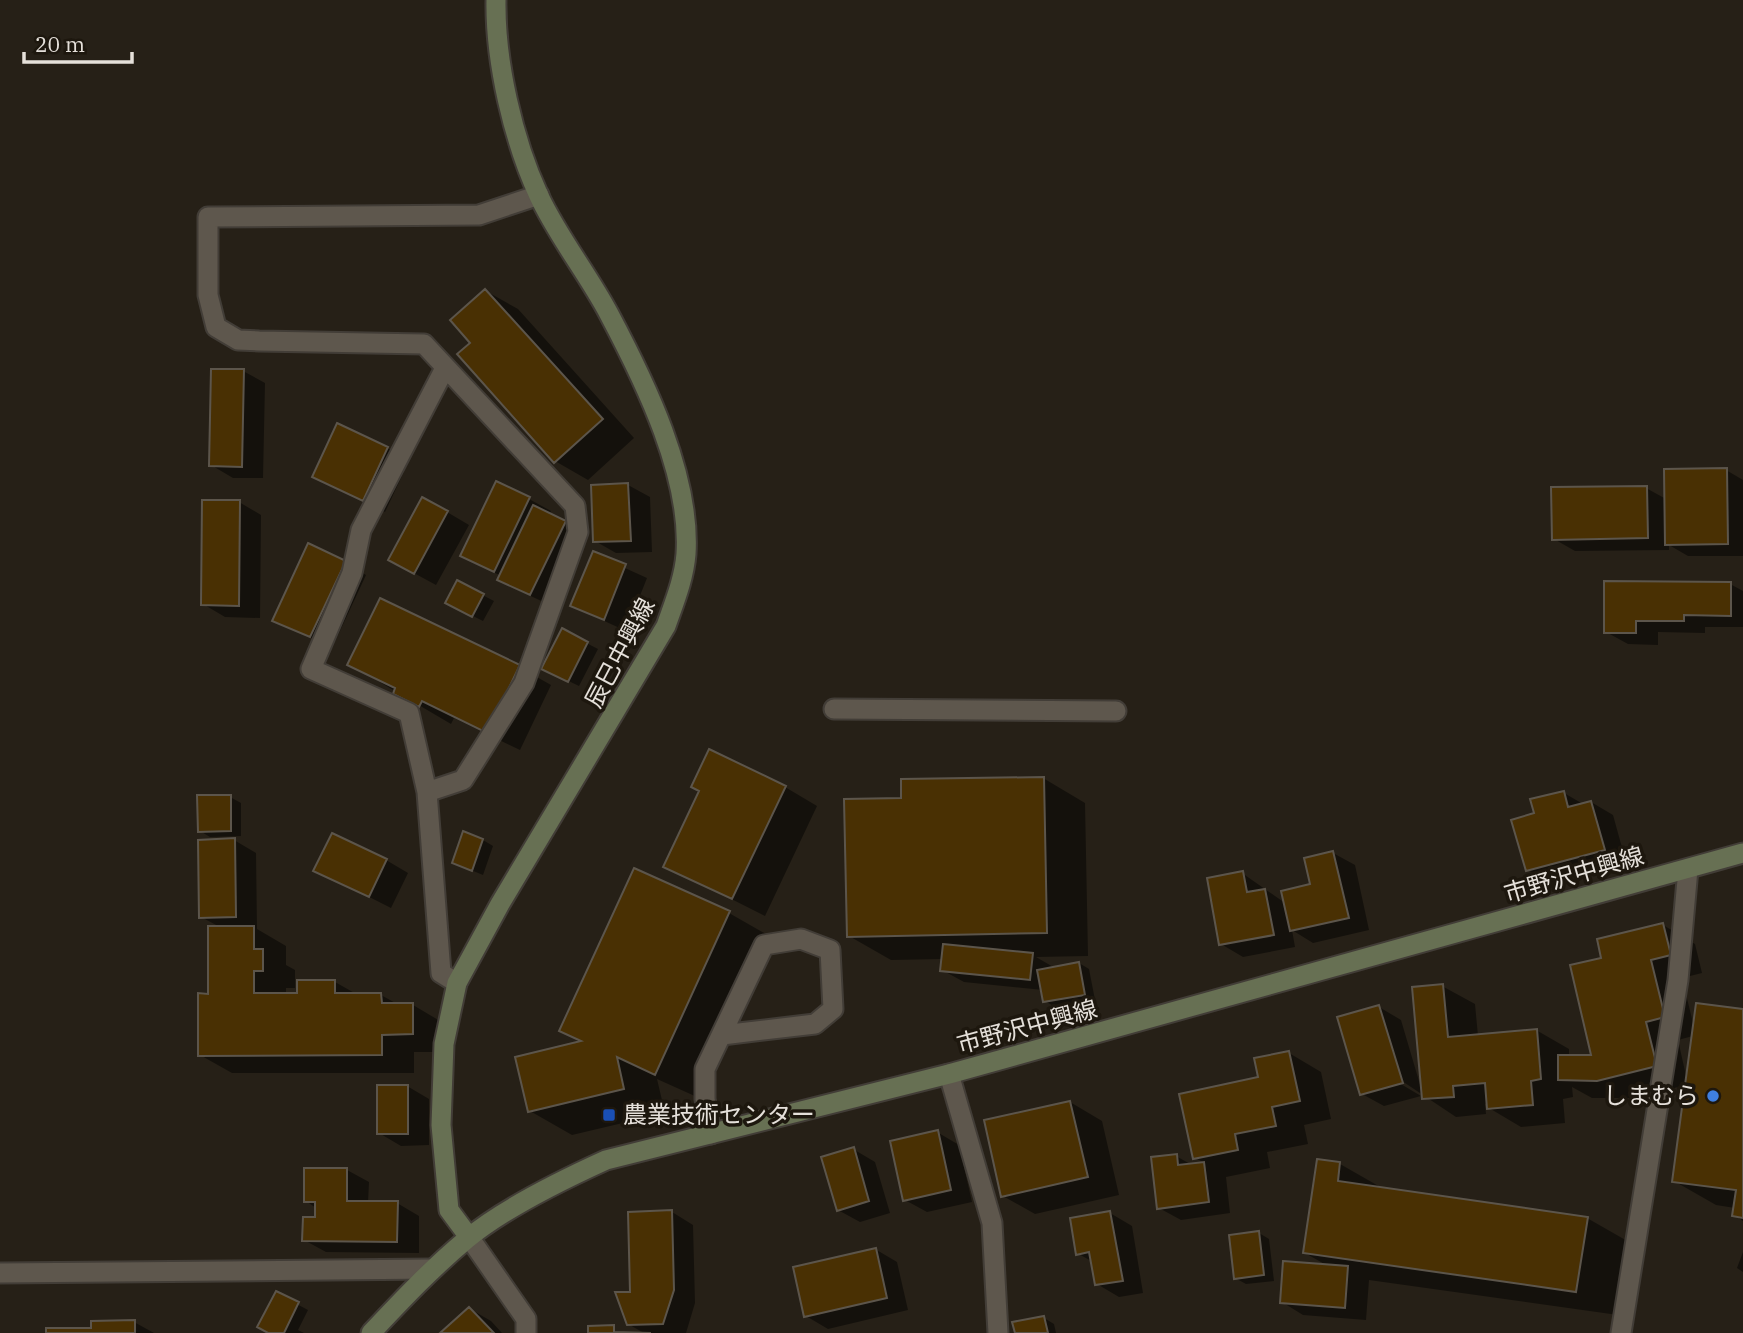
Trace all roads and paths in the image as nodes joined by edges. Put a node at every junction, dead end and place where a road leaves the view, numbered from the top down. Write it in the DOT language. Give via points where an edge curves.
graph roads {
  1 [pos="496,0"];
  2 [pos="538,195"];
  3 [pos="445,368"];
  4 [pos="834,709"];
  5 [pos="1116,711"];
  6 [pos="427,792"];
  7 [pos="1743,853"];
  8 [pos="1688,869"];
  9 [pos="457,983"];
  10 [pos="722,1035"];
  11 [pos="949,1074"];
  12 [pos="710,1134"];
  13 [pos="469,1237"];
  14 [pos="433,1269"];
  15 [pos="0,1273"];
  16 [pos="371,1333"];
  17 [pos="526,1333"];
  18 [pos="998,1333"];
  19 [pos="1621,1333"];
  1 -- 2 [label="main road, 辰巳中興線" via="505,96"];
  2 -- 3 [label="street" via="479,215 208,216 208,295 216,327 239,340 424,344"];
  2 -- 9 [label="main road, 辰巳中興線" via="609,314 654,409 682,491 686,554 666,626"];
  3 -- 6 [label="street" via="360,530 352,573 311,669 409,713"];
  3 -- 6 [label="street" via="575,506 578,531 524,683 463,780"];
  4 -- 5 [label="street"];
  6 -- 9 [label="street" via="441,973"];
  7 -- 8 [label="main road, 市野沢中興線"];
  8 -- 11 [label="main road, 市野沢中興線"];
  8 -- 19 [label="street" via="1678,980"];
  9 -- 13 [label="main road, 辰巳中興線" via="444,1045 441,1125 449,1210"];
  10 -- 10 [label="street" via="815,1024 833,1009 831,950 802,939 764,945"];
  10 -- 12 [label="street" via="705,1069"];
  11 -- 12 [label="main road, 市野沢中興線"];
  11 -- 18 [label="street" via="992,1223"];
  12 -- 13 [label="main road, 市野沢中興線" via="607,1160 556,1183"];
  13 -- 14 [label="main road, 市野沢中興線"];
  13 -- 17 [label="street" via="526,1319"];
  14 -- 15 [label="street"];
  14 -- 16 [label="main road, 市野沢中興線"];
}
